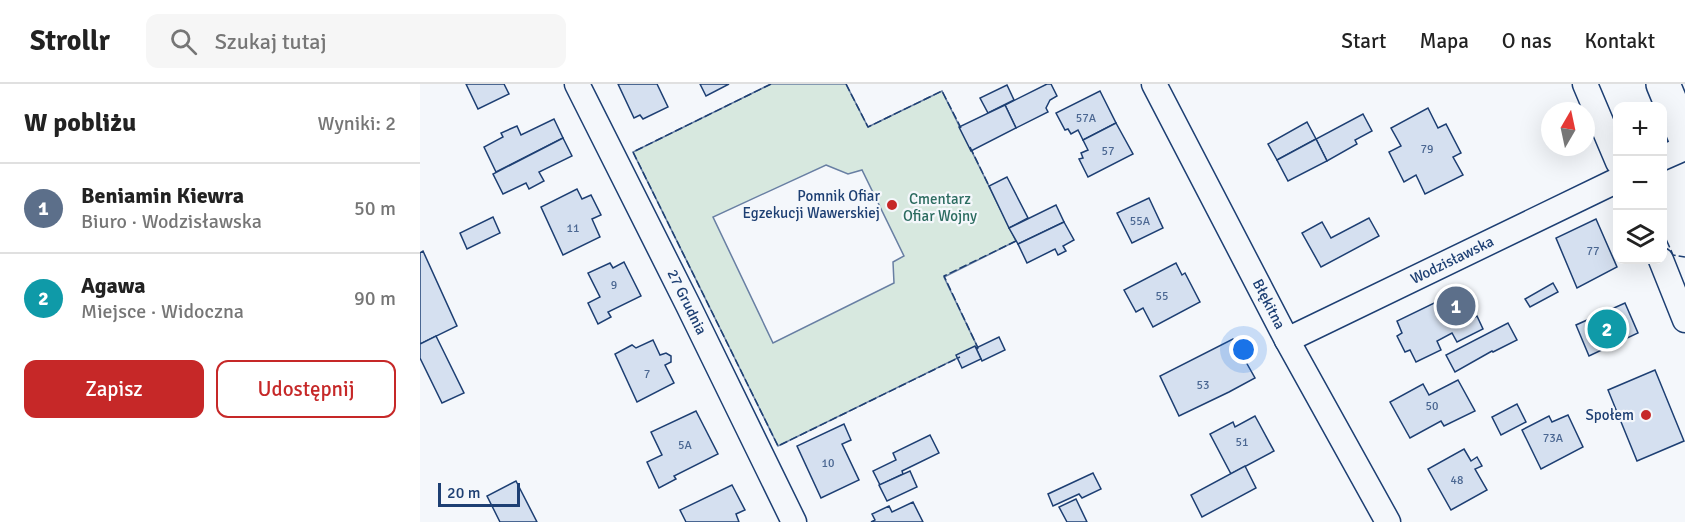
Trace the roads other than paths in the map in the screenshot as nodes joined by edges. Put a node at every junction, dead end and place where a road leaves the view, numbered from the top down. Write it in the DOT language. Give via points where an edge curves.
graph roads {
  1 [pos="578,84"];
  2 [pos="1155,84"];
  3 [pos="1585,84"];
  4 [pos="1663,84"];
  5 [pos="1685,137"];
  6 [pos="1685,148"];
  7 [pos="1615,156"];
  8 [pos="1667,156"];
  9 [pos="1613,182"];
  10 [pos="1662,264"];
  11 [pos="1685,320"];
  12 [pos="1287,340"];
  13 [pos="794,522"];
  14 [pos="1388,522"];
  1 -- 13 [label="street, 27 Grudnia"];
  2 -- 12 [label="street, Błękitna"];
  3 -- 7 [label="street"];
  4 -- 5 [label="main road"];
  6 -- 8 [label="street"];
  9 -- 12 [label="street, Wodzisławska"];
  10 -- 11 [label="street"];
  12 -- 14 [label="street, Błękitna"];
}
